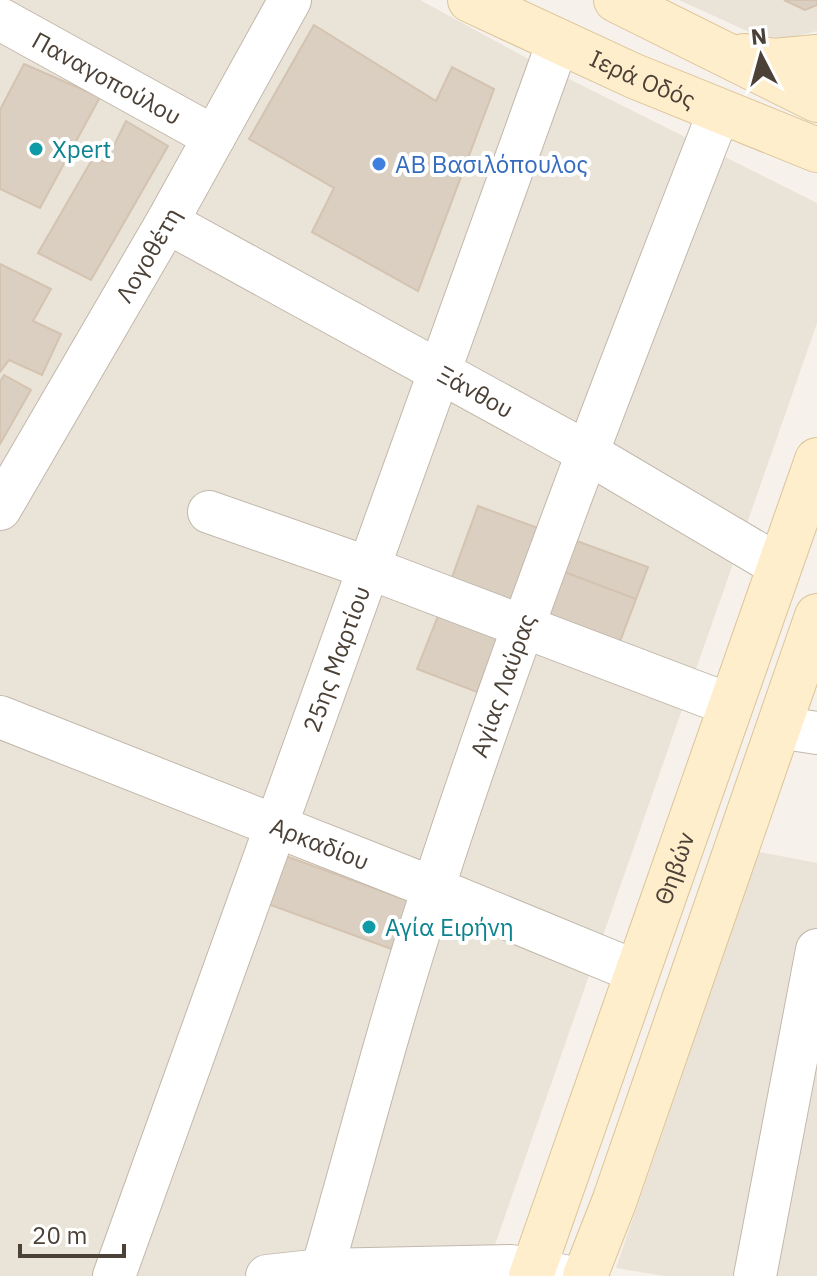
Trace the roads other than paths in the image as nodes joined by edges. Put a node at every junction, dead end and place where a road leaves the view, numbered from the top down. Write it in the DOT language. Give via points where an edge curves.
graph roads {
  1 [pos="290,0"];
  2 [pos="470,0"];
  3 [pos="616,0"];
  4 [pos="0,19"];
  5 [pos="558,42"];
  6 [pos="727,53"];
  7 [pos="817,57"];
  8 [pos="817,100"];
  9 [pos="719,112"];
  10 [pos="214,137"];
  11 [pos="817,150"];
  12 [pos="167,222"];
  13 [pos="439,373"];
  14 [pos="586,452"];
  15 [pos="817,460"];
  16 [pos="4,492"];
  17 [pos="209,512"];
  18 [pos="779,566"];
  19 [pos="369,568"];
  20 [pos="817,616"];
  21 [pos="523,626"];
  22 [pos="730,705"];
  23 [pos="0,717"];
  24 [pos="798,730"];
  25 [pos="276,827"];
  26 [pos="433,888"];
  27 [pos="817,950"];
  28 [pos="637,972"];
  29 [pos="322,1270"];
  30 [pos="542,1274"];
  31 [pos="114,1276"];
  32 [pos="267,1276"];
  33 [pos="585,1276"];
  34 [pos="755,1276"];
  1 -- 10 [label="street, Λογοθέτη"];
  2 -- 5 [label="main road, Ιερά Οδός"];
  3 -- 6 [label="main road"];
  4 -- 10 [label="street, Παναγοπούλου"];
  5 -- 9 [label="main road, Ιερά Οδός"];
  5 -- 13 [label="street, 25ης Μαρτίου"];
  6 -- 7 [label="main road" via="774,61"];
  6 -- 8 [label="main road"];
  9 -- 11 [label="main road, Ιερά Οδός"];
  9 -- 14 [label="street, Αγίας Λαύρας"];
  10 -- 12 [label="street, Λογοθέτη"];
  12 -- 13 [label="street, Ξάνθου"];
  12 -- 16 [label="street, Λογοθέτη"];
  13 -- 14 [label="street, Ξάνθου"];
  13 -- 19 [label="street, 25ης Μαρτίου"];
  14 -- 18 [label="street, Ξάνθου"];
  14 -- 21 [label="street, Αγίας Λαύρας"];
  15 -- 18 [label="main road, Θηβών"];
  17 -- 19 [label="street"];
  18 -- 22 [label="main road, Θηβών"];
  19 -- 21 [label="street"];
  19 -- 25 [label="street, 25ης Μαρτίου"];
  20 -- 24 [label="main road"];
  21 -- 22 [label="street"];
  21 -- 26 [label="street, Αγίας Λαύρας"];
  22 -- 28 [label="main road, Θηβών"];
  23 -- 25 [label="street, Αρκαδίου"];
  24 -- 33 [label="main road"];
  25 -- 26 [label="street, Αρκαδίου"];
  25 -- 31 [label="street, 25ης Μαρτίου"];
  26 -- 28 [label="street, Αρκαδίου"];
  26 -- 29 [label="street, Αγίας Λαύρας"];
  27 -- 34 [label="street"];
  28 -- 30 [label="main road, Θηβών"];
  29 -- 30 [label="street" via="511,1266"];
  29 -- 32 [label="street"];
}
